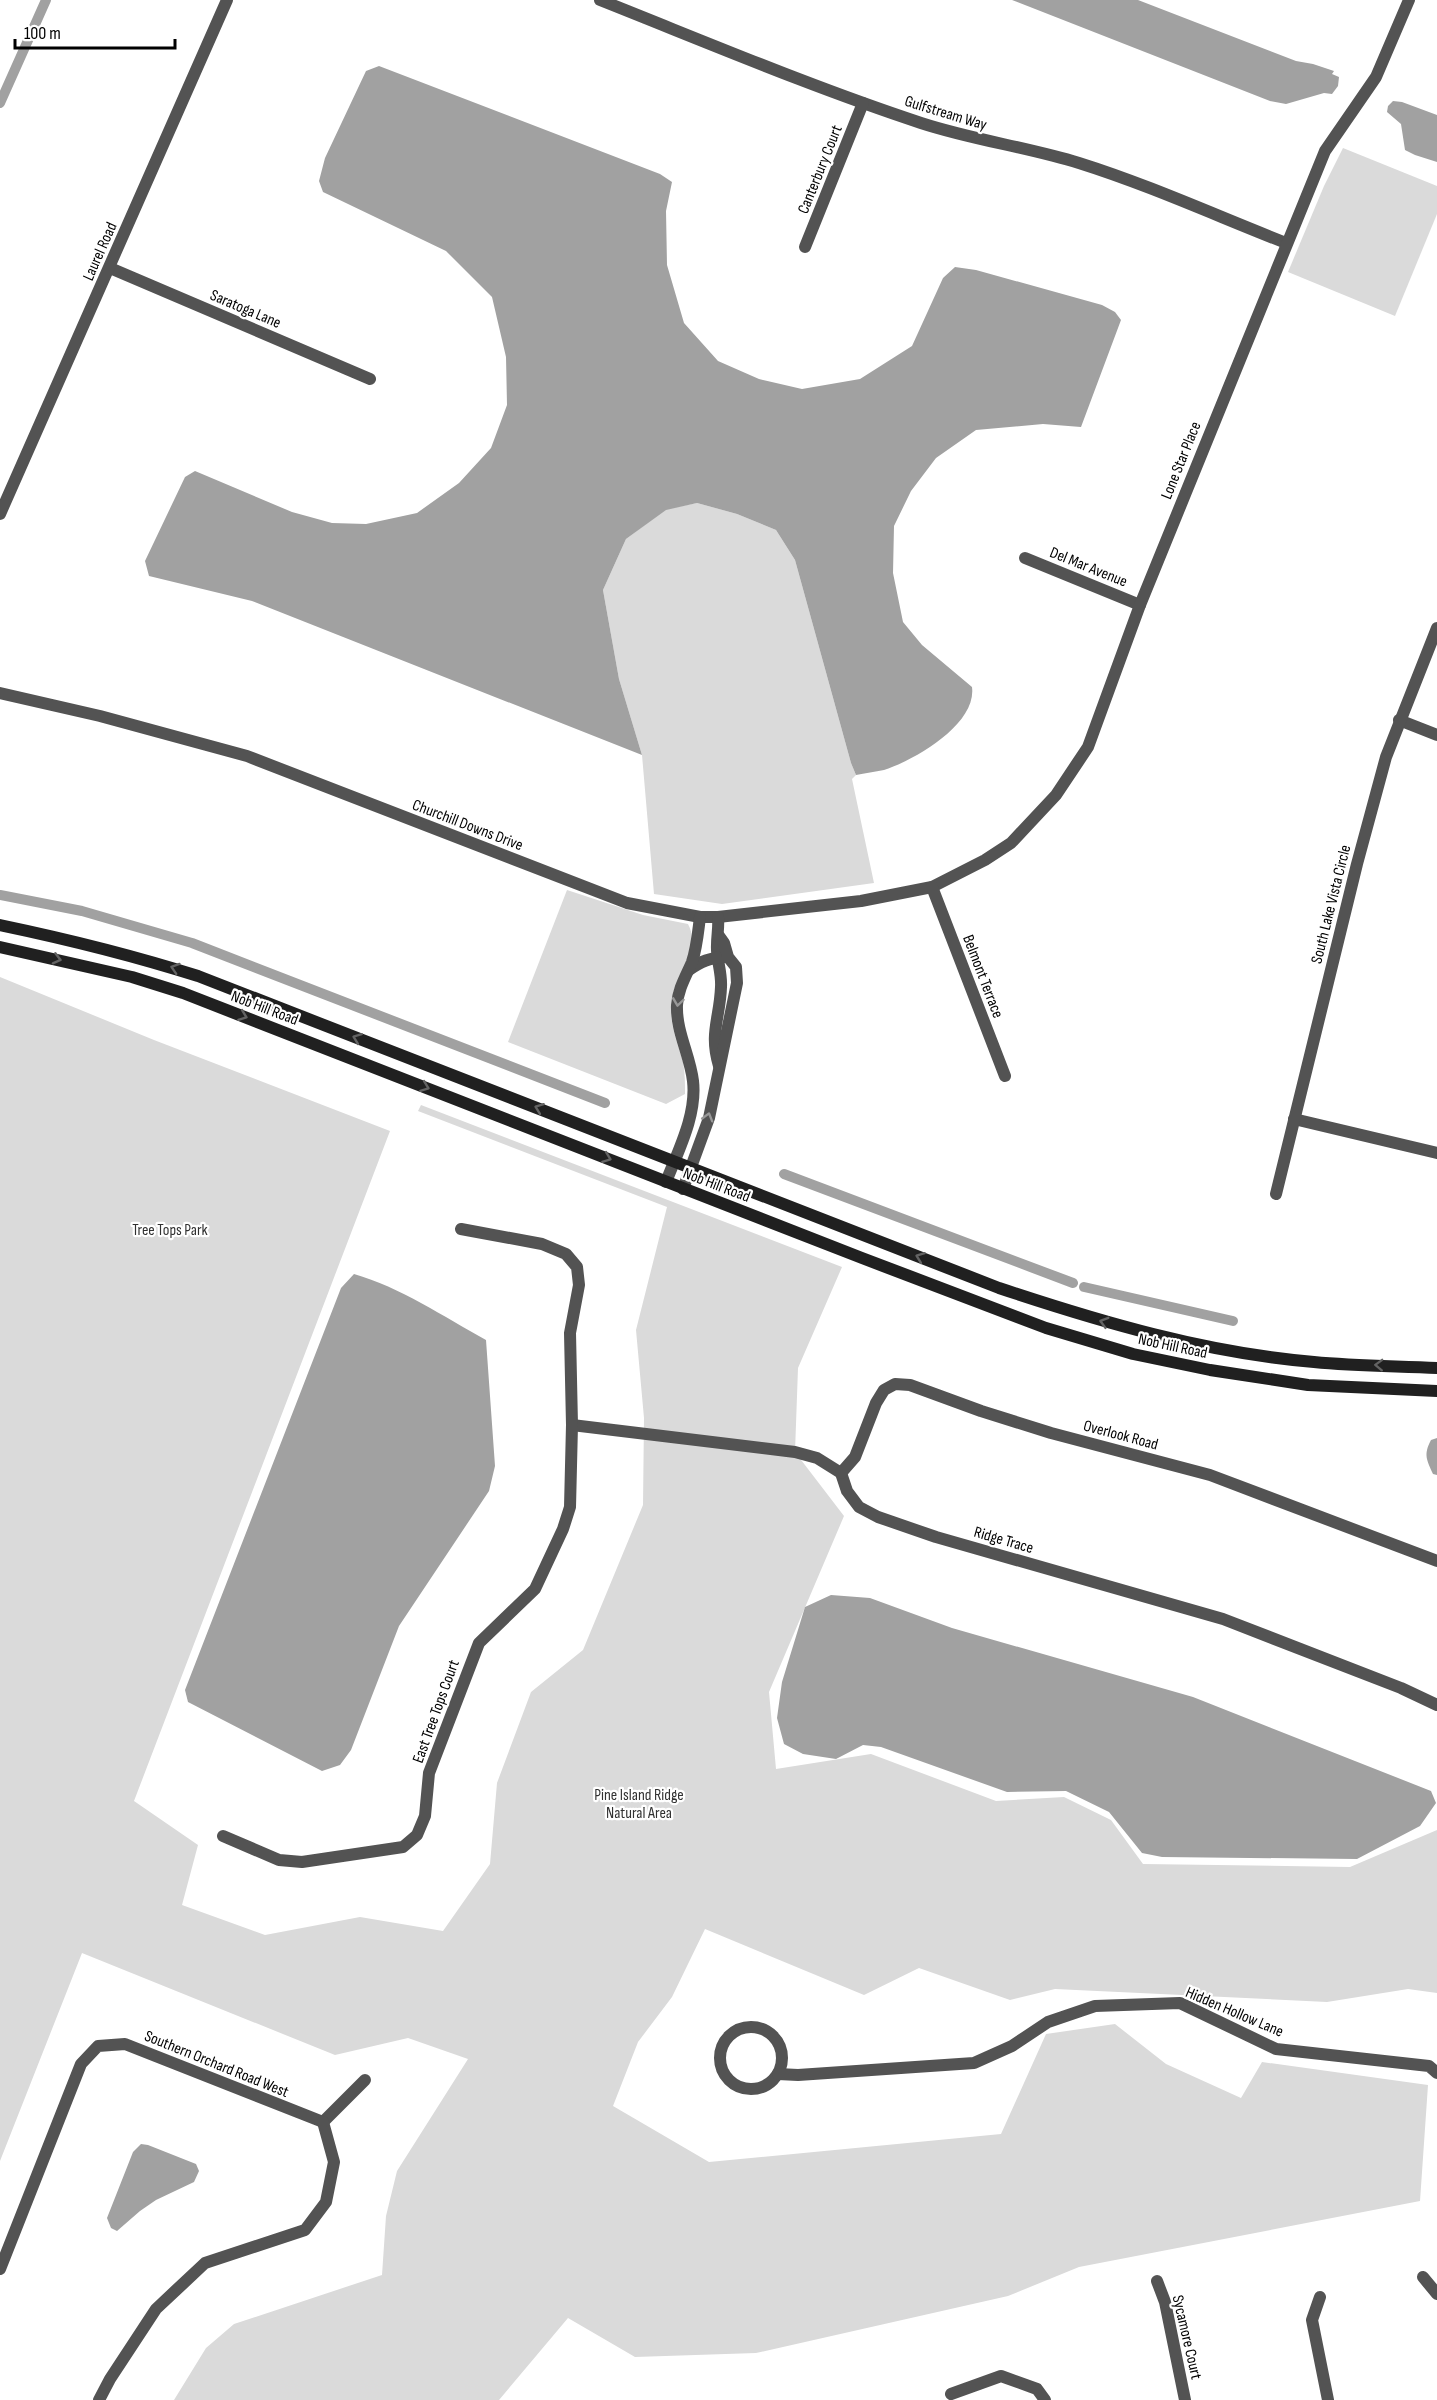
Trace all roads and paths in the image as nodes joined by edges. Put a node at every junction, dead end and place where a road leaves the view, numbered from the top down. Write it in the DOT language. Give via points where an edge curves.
graph roads {
  1 [pos="227,0"];
  2 [pos="600,0"];
  3 [pos="1409,0"];
  4 [pos="862,103"];
  5 [pos="1286,243"];
  6 [pos="805,247"];
  7 [pos="110,268"];
  8 [pos="370,379"];
  9 [pos="0,514"];
  10 [pos="1025,558"];
  11 [pos="1140,605"];
  12 [pos="1437,628"];
  13 [pos="0,693"];
  14 [pos="1399,720"];
  15 [pos="1437,735"];
  16 [pos="932,887"];
  17 [pos="700,917"];
  18 [pos="718,917"];
  19 [pos="0,925"];
  20 [pos="0,947"];
  21 [pos="723,957"];
  22 [pos="688,971"];
  23 [pos="1005,1076"];
  24 [pos="1294,1119"];
  25 [pos="1437,1153"];
  26 [pos="674,1160"];
  27 [pos="691,1167"];
  28 [pos="666,1182"];
  29 [pos="683,1189"];
  30 [pos="1276,1194"];
  31 [pos="461,1229"];
  32 [pos="1437,1368"];
  33 [pos="1437,1391"];
  34 [pos="572,1425"];
  35 [pos="841,1473"];
  36 [pos="1437,1561"];
  37 [pos="1437,1705"];
  38 [pos="223,1836"];
  39 [pos="1437,2073"];
  40 [pos="778,2074"];
  41 [pos="365,2080"];
  42 [pos="323,2122"];
  43 [pos="0,2269"];
  44 [pos="1423,2277"];
  45 [pos="1157,2281"];
  46 [pos="1437,2294"];
  47 [pos="1320,2297"];
  48 [pos="951,2394"];
  49 [pos="99,2400"];
  50 [pos="1045,2400"];
  51 [pos="1185,2400"];
  52 [pos="1328,2400"];
  1 -- 7 [label="street, Laurel Road"];
  2 -- 4 [label="street, Gulfstream Way"];
  3 -- 5 [label="street, Lone Star Place" via="1376,77 1325,151"];
  4 -- 5 [label="street, Gulfstream Way" via="922,124 1077,163"];
  4 -- 6 [label="street, Canterbury Court"];
  5 -- 11 [label="street, Lone Star Place"];
  7 -- 8 [label="street, Saratoga Lane"];
  7 -- 9 [label="street, Laurel Road"];
  10 -- 11 [label="street, Del Mar Avenue"];
  11 -- 16 [label="street, Lone Star Place" via="1088,747 1056,795 1011,843 985,861"];
  12 -- 14 [label="street, South Lake Vista Circle"];
  13 -- 17 [label="street, Churchill Downs Drive" via="247,756 627,903"];
  14 -- 15 [label="street"];
  14 -- 24 [label="street, South Lake Vista Circle" via="1356,864"];
  16 -- 18 [label="street, Churchill Downs Drive" via="861,902"];
  16 -- 23 [label="street, Belmont Terrace"];
  17 -- 18 [label="street, Churchill Downs Drive"];
  17 -- 22 [label="street" via="697,946"];
  18 -- 21 [label="street"];
  26 -- 19 [label="main road, Nob Hill Road, one-way" via="198,976 117,951"];
  20 -- 28 [label="main road, Nob Hill Road, one-way" via="132,977 183,993"];
  21 -- 22 [label="street" via="703,960"];
  27 -- 21 [label="street, one-way" via="709,1118 737,983 736,967"];
  22 -- 26 [label="street, one-way" via="680,989 677,1012 693,1081 693,1101"];
  24 -- 25 [label="street"];
  24 -- 30 [label="street, South Lake Vista Circle"];
  26 -- 27 [label="main road, Nob Hill Road"];
  26 -- 28 [label="street"];
  27 -- 29 [label="street"];
  32 -- 27 [label="main road, Nob Hill Road, one-way" via="1292,1360 1126,1328 999,1288"];
  28 -- 29 [label="main road, Nob Hill Road"];
  29 -- 33 [label="main road, Nob Hill Road" via="1046,1328 1133,1354 1308,1385"];
  31 -- 34 [label="street, East Tree Tops Court" via="542,1244 566,1254 577,1268 579,1285 570,1333"];
  34 -- 35 [label="street" via="795,1452 817,1458"];
  34 -- 38 [label="street, East Tree Tops Court" via="570,1507 563,1529 535,1589 479,1643 429,1773 425,1816 417,1835 403,1847 302,1862 279,1860"];
  35 -- 36 [label="street, Overlook Road" via="855,1457 885,1390 895,1384 910,1385 1051,1433 1210,1475"];
  35 -- 37 [label="street, Ridge Trace" via="847,1491 859,1507 878,1517 936,1538 1223,1619"];
  39 -- 40 [label="street, Hidden Hollow Lane" via="1429,2066 1276,2049 1180,2003 1095,2006 1048,2022 1012,2046 974,2063"];
  40 -- 40 [label="street" via="756,2089 737,2086 729,2081 720,2063 723,2044 738,2030 748,2027 769,2033 781,2050"];
  41 -- 42 [label="street"];
  42 -- 43 [label="street, Southern Orchard Road West" via="125,2044 98,2046 81,2064"];
  42 -- 49 [label="street" via="334,2162 326,2202 305,2230 205,2263 156,2309"];
  44 -- 46 [label="street"];
  45 -- 51 [label="street, Sycamore Court"];
  47 -- 52 [label="street" via="1312,2320"];
  48 -- 50 [label="street" via="1002,2376 1037,2389"];
}
